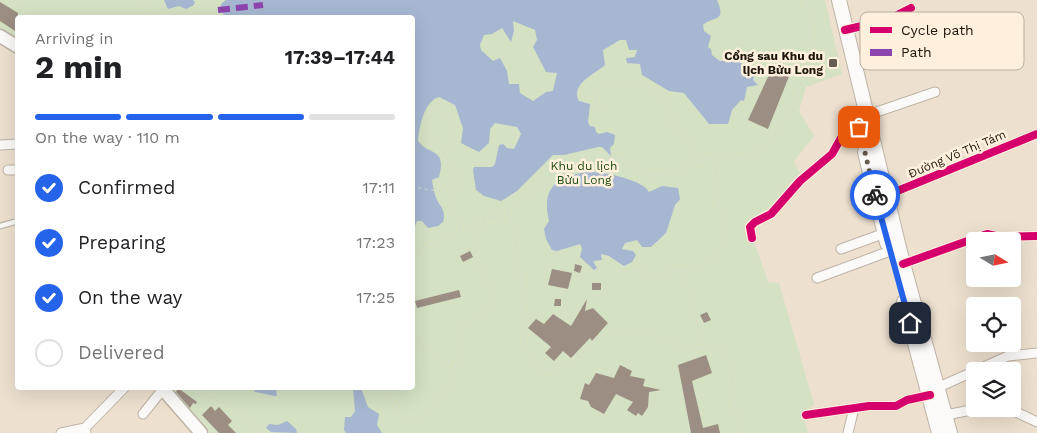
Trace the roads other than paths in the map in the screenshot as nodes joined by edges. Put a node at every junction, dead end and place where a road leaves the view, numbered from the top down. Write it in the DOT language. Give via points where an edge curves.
graph roads {
  1 [pos="830,0"];
  2 [pos="838,0"];
  3 [pos="910,8"];
  4 [pos="903,12"];
  5 [pos="860,27"];
  6 [pos="845,30"];
  7 [pos="0,36"];
  8 [pos="15,45"];
  9 [pos="936,92"];
  10 [pos="862,122"];
  11 [pos="1037,134"];
  12 [pos="15,144"];
  13 [pos="0,145"];
  14 [pos="880,197"];
  15 [pos="15,221"];
  16 [pos="0,226"];
  17 [pos="885,233"];
  18 [pos="1037,236"];
  19 [pos="752,238"];
  20 [pos="842,249"];
  21 [pos="890,251"];
  22 [pos="903,264"];
  23 [pos="817,278"];
  24 [pos="1037,353"];
  25 [pos="122,390"];
  26 [pos="161,390"];
  27 [pos="165,390"];
  28 [pos="934,391"];
  29 [pos="854,408"];
  30 [pos="966,411"];
  31 [pos="143,414"];
  32 [pos="1021,414"];
  33 [pos="806,415"];
  34 [pos="946,415"];
  35 [pos="1037,422"];
  36 [pos="86,430"];
  37 [pos="61,433"];
  38 [pos="201,433"];
  39 [pos="848,433"];
  40 [pos="939,433"];
  41 [pos="950,433"];
  1 -- 10 [label="main road"];
  2 -- 6 [label="main road"];
  3 -- 4 [label="street"];
  5 -- 6 [label="street"];
  6 -- 10 [label="main road"];
  7 -- 8 [label="main road"];
  9 -- 10 [label="street"];
  10 -- 14 [label="main road"];
  10 -- 19 [label="street" via="841,138 832,154 771,214 750,227"];
  11 -- 14 [label="street, Đường Võ Thị Tám"];
  12 -- 13 [label="street"];
  14 -- 17 [label="main road"];
  14 -- 22 [label="main road"];
  15 -- 16 [label="lane"];
  17 -- 20 [label="street"];
  17 -- 21 [label="main road"];
  18 -- 22 [label="street" via="987,234"];
  21 -- 23 [label="street"];
  21 -- 28 [label="main road"];
  22 -- 28 [label="main road"];
  24 -- 28 [label="street" via="1008,356"];
  25 -- 36 [label="street"];
  26 -- 31 [label="street"];
  27 -- 38 [label="main road"];
  28 -- 29 [label="street" via="896,406"];
  28 -- 34 [label="main road"];
  28 -- 40 [label="main road"];
  29 -- 33 [label="street"];
  29 -- 39 [label="street"];
  30 -- 34 [label="street"];
  32 -- 35 [label="street"];
  34 -- 41 [label="main road"];
  36 -- 37 [label="street"];
}
